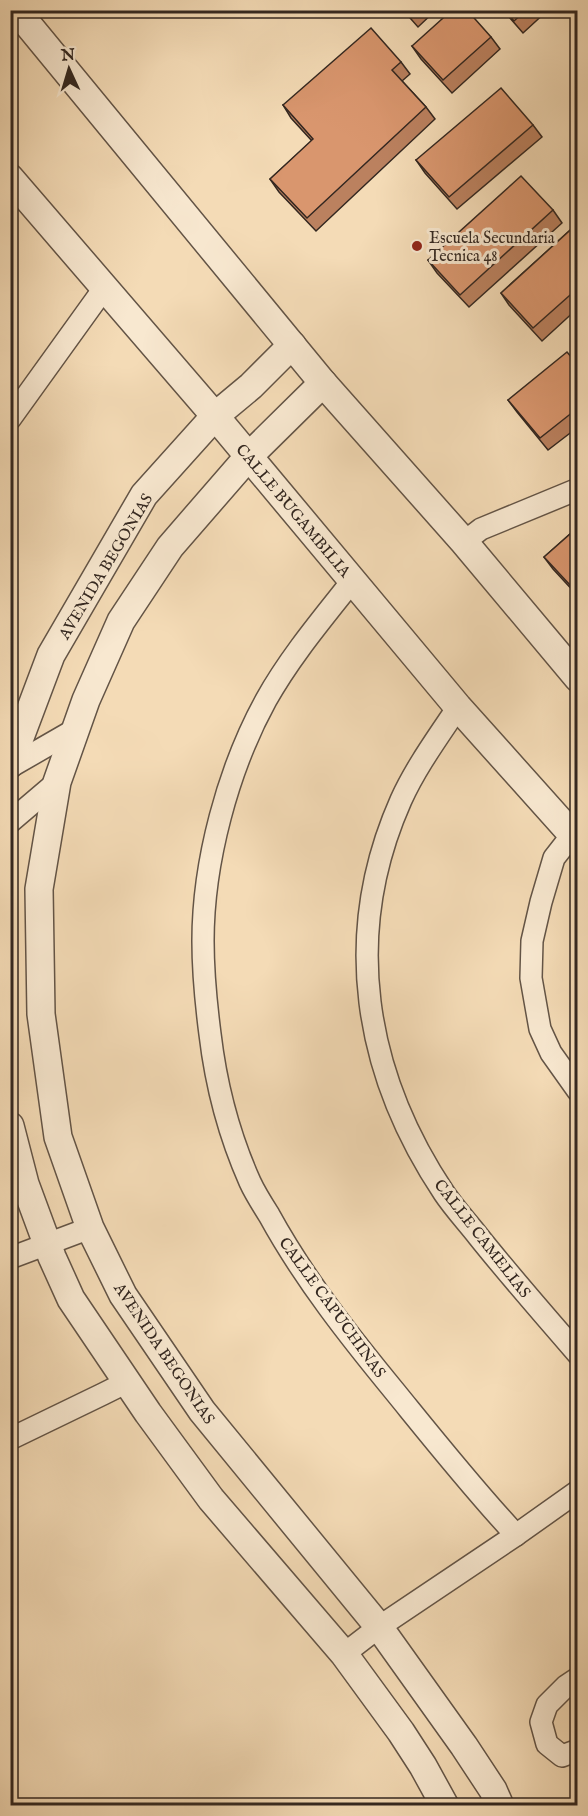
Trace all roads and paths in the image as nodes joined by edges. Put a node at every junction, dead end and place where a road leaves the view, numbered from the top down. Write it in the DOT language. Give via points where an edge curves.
graph roads {
  1 [pos="16,10"];
  2 [pos="10,177"];
  3 [pos="105,287"];
  4 [pos="292,345"];
  5 [pos="323,383"];
  6 [pos="215,416"];
  7 [pos="10,419"];
  8 [pos="248,457"];
  9 [pos="578,489"];
  10 [pos="464,542"];
  11 [pos="353,580"];
  12 [pos="578,678"];
  13 [pos="458,707"];
  14 [pos="76,729"];
  15 [pos="10,765"];
  16 [pos="57,782"];
  17 [pos="10,822"];
  18 [pos="575,838"];
  19 [pos="578,1091"];
  20 [pos="10,1126"];
  21 [pos="90,1228"];
  22 [pos="47,1244"];
  23 [pos="10,1258"];
  24 [pos="578,1354"];
  25 [pos="127,1382"];
  26 [pos="10,1438"];
  27 [pos="578,1491"];
  28 [pos="516,1536"];
  29 [pos="379,1627"];
  30 [pos="344,1654"];
  31 [pos="578,1678"];
  32 [pos="578,1750"];
  33 [pos="445,1806"];
  34 [pos="500,1806"];
  1 -- 4 [label="street"];
  2 -- 3 [label="street, CALLE BUGAMBILIA"];
  3 -- 6 [label="street, CALLE BUGAMBILIA"];
  3 -- 7 [label="street"];
  4 -- 5 [label="street"];
  4 -- 6 [label="street, AVENIDA BEGONIAS"];
  5 -- 8 [label="street, AVENIDA BEGONIAS"];
  5 -- 10 [label="street"];
  6 -- 8 [label="street, CALLE BUGAMBILIA"];
  6 -- 15 [label="street, AVENIDA BEGONIAS" via="144,495 51,655"];
  8 -- 11 [label="street, CALLE BUGAMBILIA"];
  8 -- 14 [label="street, AVENIDA BEGONIAS" via="170,547 121,621"];
  9 -- 10 [label="street" via="481,529"];
  10 -- 12 [label="street"];
  11 -- 13 [label="street, CALLE BUGAMBILIA"];
  11 -- 28 [label="street, CALLE CAPUCHINAS" via="272,690 253,726 229,789 213,850 204,909 204,983 214,1070 250,1182 303,1273 367,1357"];
  13 -- 18 [label="street, CALLE BUGAMBILIA"];
  13 -- 24 [label="street, CALLE CAMELIAS" via="415,772 382,853 370,900 370,1010 382,1066 418,1152 491,1252"];
  14 -- 15 [label="street, AVENIDA BEGONIAS"];
  14 -- 16 [label="street, AVENIDA BEGONIAS"];
  16 -- 17 [label="street, AVENIDA BEGONIAS"];
  16 -- 21 [label="street, AVENIDA BEGONIAS" via="39,889 41,1014 58,1137"];
  18 -- 19 [label="street" via="554,858 532,941 531,978 540,1029 551,1053"];
  20 -- 22 [label="street" via="25,1184"];
  21 -- 22 [label="street"];
  21 -- 29 [label="street, AVENIDA BEGONIAS" via="123,1295 202,1411"];
  22 -- 23 [label="street"];
  22 -- 25 [label="street" via="71,1299"];
  25 -- 26 [label="street"];
  25 -- 30 [label="street" via="211,1499"];
  27 -- 28 [label="street"];
  28 -- 29 [label="street"];
  29 -- 30 [label="street"];
  29 -- 34 [label="street, AVENIDA BEGONIAS" via="464,1746"];
  30 -- 33 [label="street" via="401,1732"];
  31 -- 32 [label="street" via="547,1705 541,1722 547,1744 562,1756"];
}
